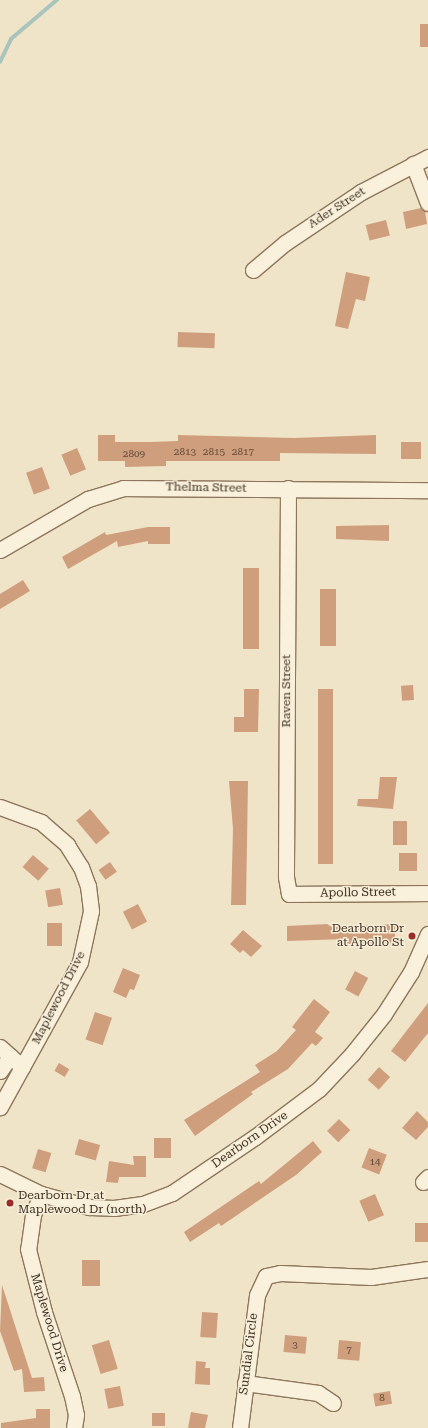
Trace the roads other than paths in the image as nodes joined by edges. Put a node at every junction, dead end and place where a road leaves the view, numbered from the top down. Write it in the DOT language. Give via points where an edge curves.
graph roads {
  1 [pos="428,157"];
  2 [pos="413,164"];
  3 [pos="428,203"];
  4 [pos="253,270"];
  5 [pos="288,488"];
  6 [pos="428,490"];
  7 [pos="0,550"];
  8 [pos="0,807"];
  9 [pos="428,893"];
  10 [pos="289,894"];
  11 [pos="428,934"];
  12 [pos="5,1051"];
  13 [pos="22,1067"];
  14 [pos="0,1071"];
  15 [pos="1,1103"];
  16 [pos="0,1174"];
  17 [pos="41,1194"];
  18 [pos="428,1269"];
  19 [pos="245,1383"];
  20 [pos="333,1403"];
  21 [pos="74,1428"];
  22 [pos="240,1428"];
  1 -- 2 [label="street, Ader Street"];
  2 -- 3 [label="street"];
  2 -- 4 [label="street, Ader Street" via="361,192 318,220"];
  5 -- 6 [label="street, Thelma Street"];
  5 -- 7 [label="street, Thelma Street" via="139,487 109,491 88,499"];
  5 -- 10 [label="street, Raven Street" via="286,877"];
  8 -- 13 [label="street, Maplewood Drive" via="30,816 59,837 81,867 90,897 90,925 85,952"];
  9 -- 10 [label="street, Apollo Street"];
  11 -- 17 [label="street, Dearborn Drive" via="398,993 352,1054 308,1099 255,1138 172,1193 143,1204 103,1208"];
  12 -- 13 [label="street"];
  12 -- 14 [label="street"];
  13 -- 15 [label="street, Maplewood Drive"];
  16 -- 17 [label="street, Dearborn Drive"];
  17 -- 21 [label="street, Maplewood Drive" via="33,1215 28,1249 44,1312 72,1396 76,1415"];
  18 -- 19 [label="street, Sundial Circle" via="353,1277 272,1274 262,1281 256,1294"];
  19 -- 20 [label="street" via="318,1393"];
  19 -- 22 [label="street, Sundial Circle"];
}
